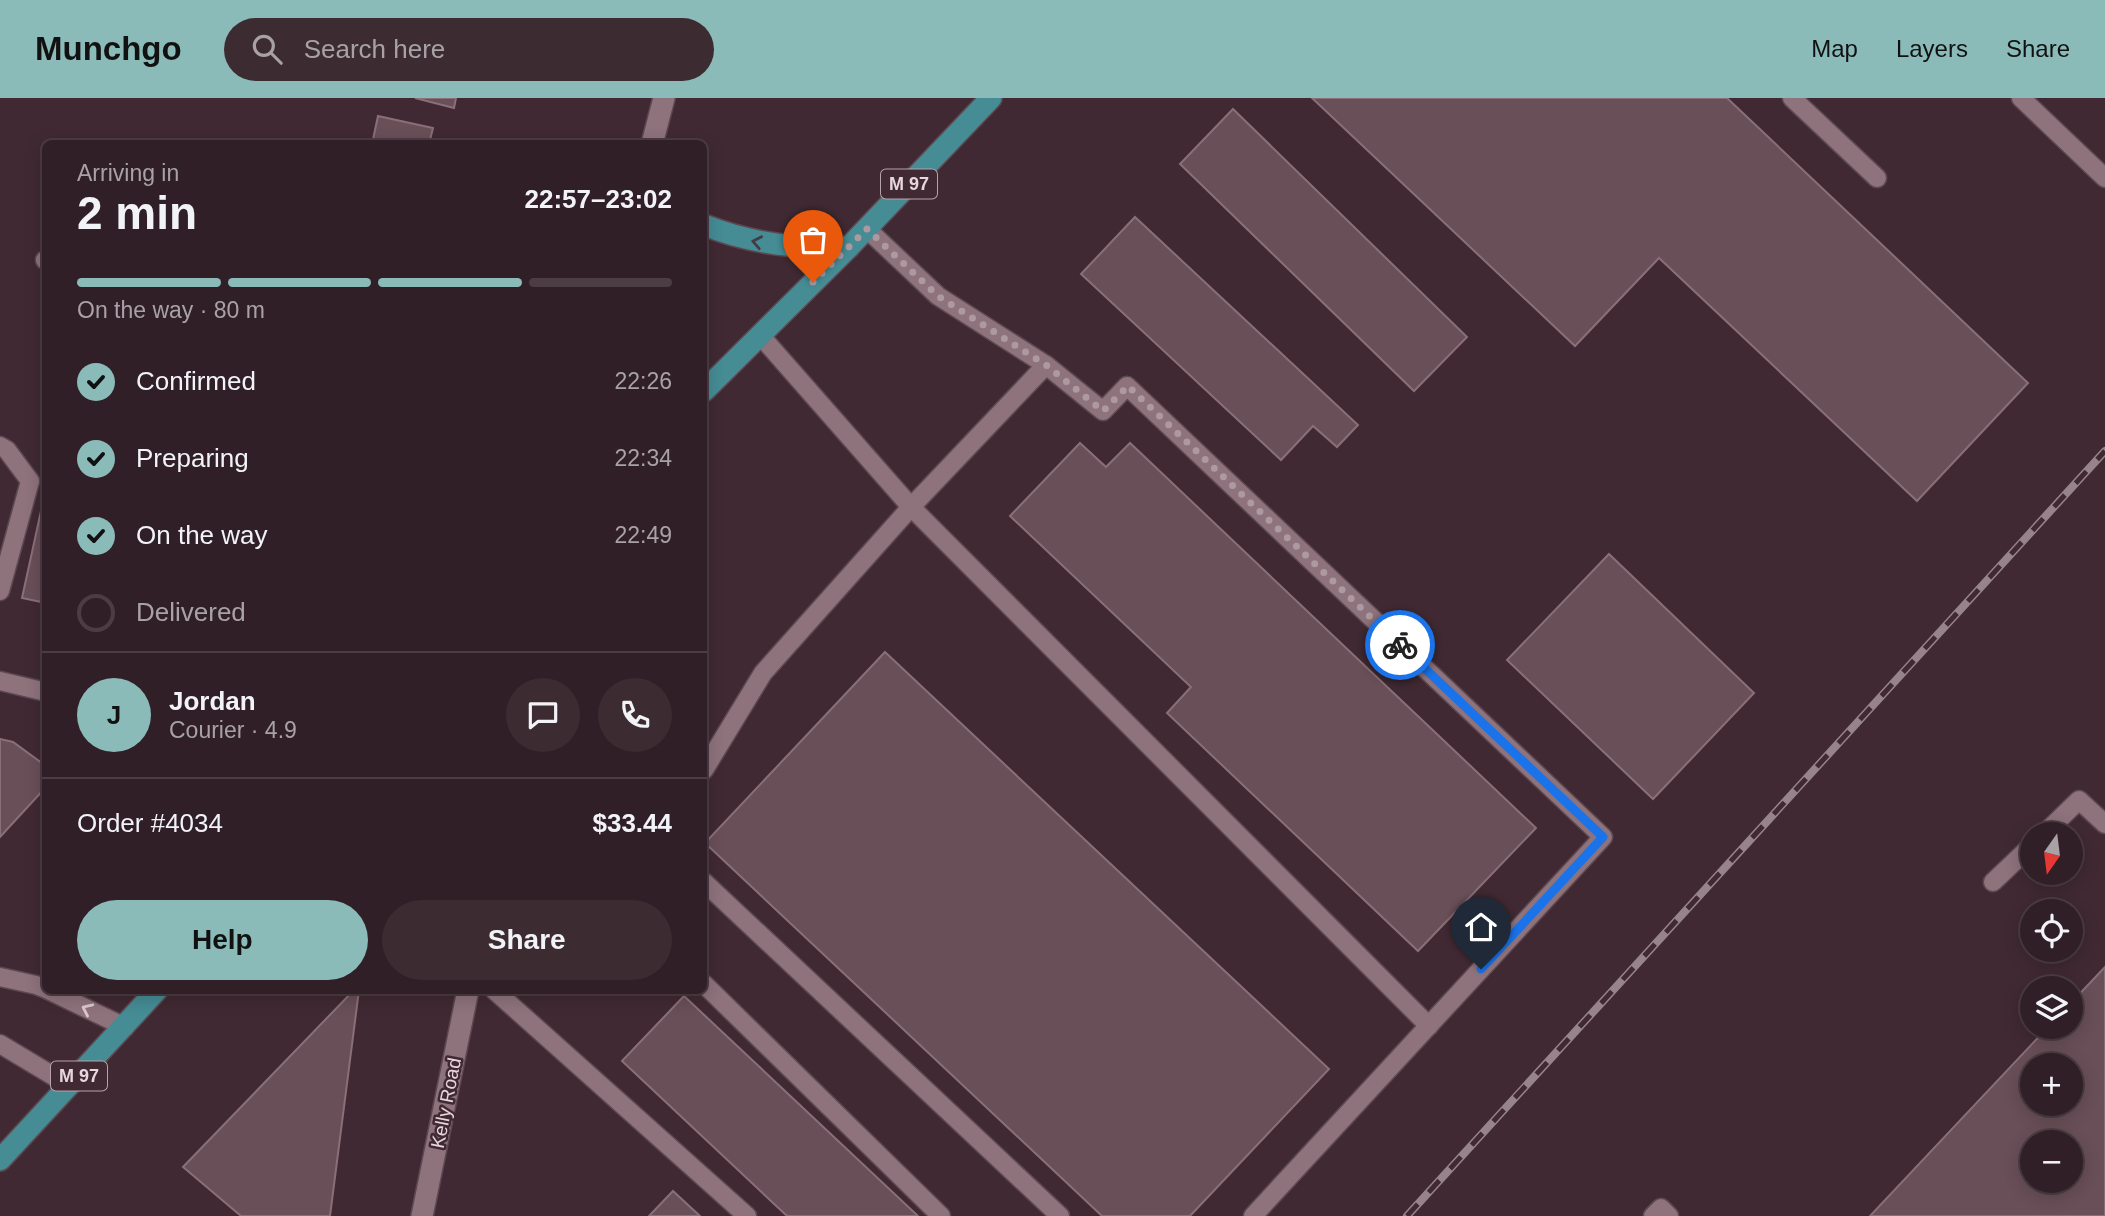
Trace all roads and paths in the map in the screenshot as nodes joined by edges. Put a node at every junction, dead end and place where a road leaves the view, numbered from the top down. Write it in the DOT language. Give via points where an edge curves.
graph roads {
  1 [pos="664,98"];
  2 [pos="991,98"];
  3 [pos="1792,98"];
  4 [pos="2021,98"];
  5 [pos="653,140"];
  6 [pos="1877,178"];
  7 [pos="2105,178"];
  8 [pos="707,226"];
  9 [pos="867,229"];
  10 [pos="849,247"];
  11 [pos="760,335"];
  12 [pos="1046,365"];
  13 [pos="707,388"];
  14 [pos="0,446"];
  15 [pos="911,507"];
  16 [pos="0,591"];
  17 [pos="0,681"];
  18 [pos="42,691"];
  19 [pos="707,765"];
  20 [pos="2056,822"];
  21 [pos="2105,824"];
  22 [pos="2020,856"];
  23 [pos="1993,882"];
  24 [pos="707,885"];
  25 [pos="0,977"];
  26 [pos="707,987"];
  27 [pos="42,989"];
  28 [pos="55,994"];
  29 [pos="154,994"];
  30 [pos="467,994"];
  31 [pos="498,994"];
  32 [pos="1429,1026"];
  33 [pos="125,1027"];
  34 [pos="0,1044"];
  35 [pos="70,1086"];
  36 [pos="0,1160"];
  37 [pos="422,1216"];
  38 [pos="747,1216"];
  39 [pos="941,1216"];
  40 [pos="1059,1216"];
  41 [pos="1253,1216"];
  42 [pos="1653,1216"];
  43 [pos="1670,1216"];
  1 -- 5 [label="street"];
  2 -- 9 [label="main road, M 97"];
  3 -- 6 [label="lane"];
  4 -- 7 [label="lane"];
  10 -- 8 [label="main road, one-way" via="773,245"];
  9 -- 10 [label="main road, M 97"];
  9 -- 12 [label="lane" via="938,296"];
  10 -- 11 [label="main road, M 97"];
  11 -- 13 [label="main road, M 97"];
  11 -- 15 [label="lane"];
  12 -- 15 [label="lane"];
  12 -- 32 [label="lane" via="1103,411 1128,386 1603,837"];
  14 -- 16 [label="lane" via="30,481"];
  15 -- 19 [label="lane" via="763,673"];
  15 -- 32 [label="lane"];
  17 -- 18 [label="lane"];
  20 -- 21 [label="lane" via="2079,800"];
  22 -- 23 [label="lane"];
  24 -- 40 [label="lane"];
  25 -- 27 [label="lane"];
  26 -- 39 [label="lane"];
  33 -- 28 [label="lane, one-way"];
  29 -- 33 [label="main road, M 97"];
  30 -- 37 [label="street, Kelly Road"];
  31 -- 38 [label="lane"];
  32 -- 41 [label="lane"];
  33 -- 35 [label="main road, M 97"];
  34 -- 35 [label="lane"];
  35 -- 36 [label="main road, M 97"];
  42 -- 43 [label="lane" via="1661,1208"];
}
